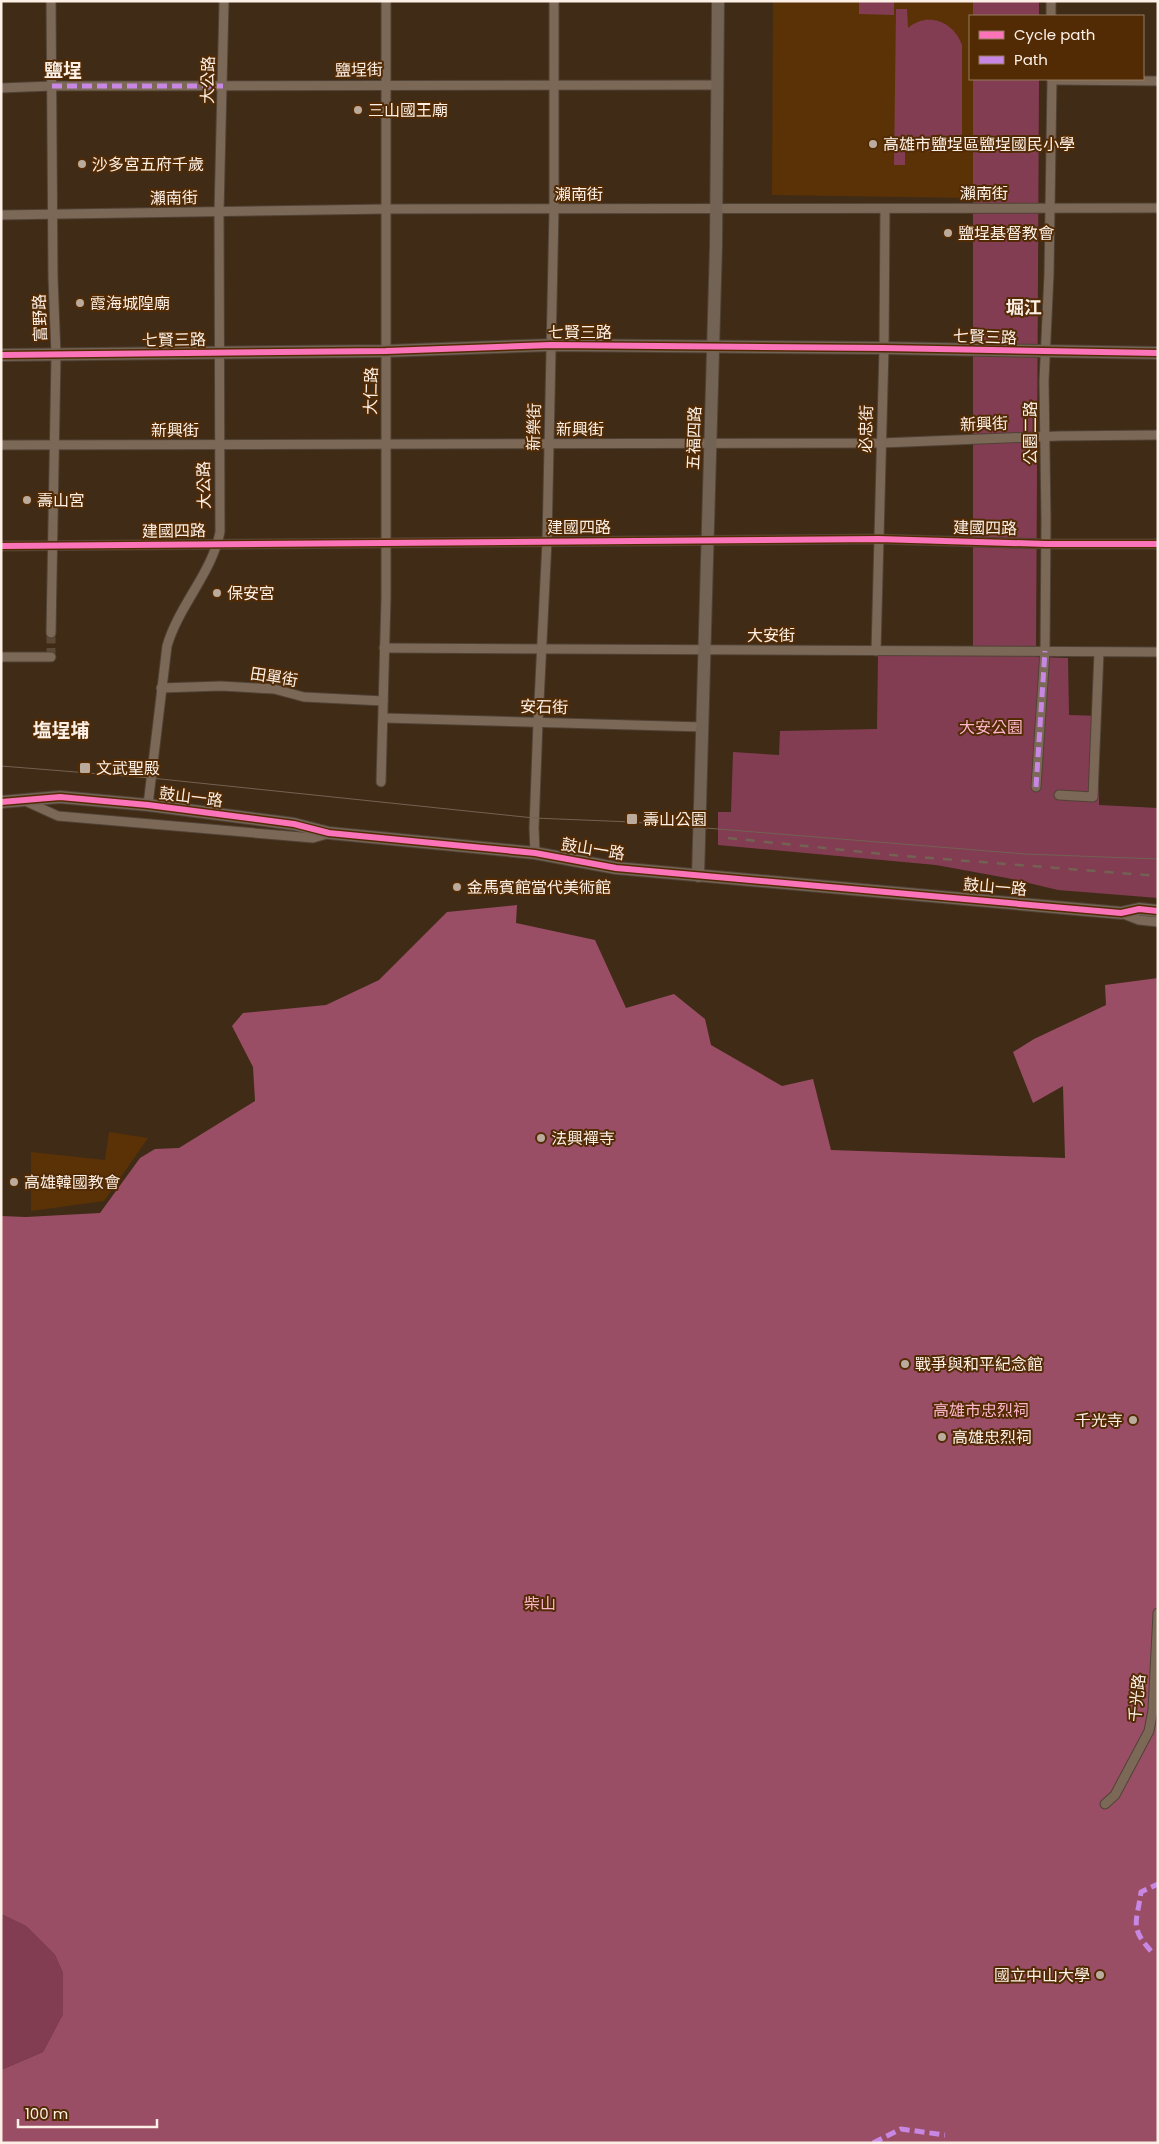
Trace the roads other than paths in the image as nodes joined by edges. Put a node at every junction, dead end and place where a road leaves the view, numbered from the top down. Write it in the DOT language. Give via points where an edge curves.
graph roads {
  1 [pos="51,1"];
  2 [pos="224,1"];
  3 [pos="386,1"];
  4 [pos="554,1"];
  5 [pos="718,1"];
  6 [pos="1051,1"];
  7 [pos="1051,15"];
  8 [pos="1052,80"];
  9 [pos="1158,81"];
  10 [pos="386,84"];
  11 [pos="554,85"];
  12 [pos="717,85"];
  13 [pos="52,86"];
  14 [pos="223,86"];
  15 [pos="1,88"];
  16 [pos="1050,208"];
  17 [pos="1158,208"];
  18 [pos="386,209"];
  19 [pos="554,209"];
  20 [pos="716,209"];
  21 [pos="885,209"];
  22 [pos="219,212"];
  23 [pos="53,214"];
  24 [pos="1,215"];
  25 [pos="550,345"];
  26 [pos="714,347"];
  27 [pos="884,348"];
  28 [pos="386,351"];
  29 [pos="1045,352"];
  30 [pos="219,353"];
  31 [pos="1158,353"];
  32 [pos="1,355"];
  33 [pos="56,356"];
  34 [pos="1158,435"];
  35 [pos="1044,437"];
  36 [pos="881,443"];
  37 [pos="219,444"];
  38 [pos="386,444"];
  39 [pos="549,444"];
  40 [pos="711,444"];
  41 [pos="1,445"];
  42 [pos="54,445"];
  43 [pos="879,539"];
  44 [pos="547,541"];
  45 [pos="707,541"];
  46 [pos="385,542"];
  47 [pos="218,544"];
  48 [pos="1046,544"];
  49 [pos="1158,544"];
  50 [pos="1,546"];
  51 [pos="54,547"];
  52 [pos="51,633"];
  53 [pos="384,648"];
  54 [pos="541,649"];
  55 [pos="705,650"];
  56 [pos="876,650"];
  57 [pos="1045,651"];
  58 [pos="1099,652"];
  59 [pos="1158,652"];
  60 [pos="1,656"];
  61 [pos="51,656"];
  62 [pos="161,688"];
  63 [pos="383,701"];
  64 [pos="384,718"];
  65 [pos="538,722"];
  66 [pos="703,727"];
  67 [pos="382,782"];
  68 [pos="1036,787"];
  69 [pos="1059,795"];
  70 [pos="25,801"];
  71 [pos="1,802"];
  72 [pos="148,805"];
  73 [pos="329,833"];
  74 [pos="535,853"];
  75 [pos="698,876"];
  76 [pos="1158,911"];
  77 [pos="1121,913"];
  78 [pos="1158,922"];
  79 [pos="1158,1613"];
  80 [pos="1105,1804"];
  1 -- 13 [label="street, 富野路"];
  2 -- 14 [label="street, 大公路"];
  3 -- 10 [label="street, 大仁路"];
  4 -- 11 [label="street, 新樂街"];
  5 -- 12 [label="street, 五福四路"];
  6 -- 7 [label="street"];
  8 -- 9 [label="street"];
  8 -- 16 [label="street, 公園二路"];
  10 -- 11 [label="street, 鹽埕街"];
  10 -- 14 [label="street, 鹽埕街"];
  10 -- 18 [label="street, 大仁路"];
  11 -- 12 [label="street, 鹽埕街"];
  11 -- 19 [label="street, 新樂街"];
  12 -- 20 [label="street, 五福四路"];
  13 -- 14 [label="street, 鹽埕街"];
  13 -- 15 [label="street, 鹽埕街"];
  13 -- 23 [label="street, 富野路"];
  14 -- 22 [label="street, 大公路"];
  16 -- 17 [label="street, 瀨南街"];
  16 -- 21 [label="street, 瀨南街"];
  16 -- 29 [label="street, 公園二路"];
  18 -- 19 [label="street, 瀨南街"];
  18 -- 22 [label="street, 瀨南街"];
  18 -- 28 [label="street, 大仁路"];
  19 -- 20 [label="street, 瀨南街"];
  19 -- 25 [label="street, 新樂街"];
  20 -- 21 [label="street, 瀨南街"];
  20 -- 26 [label="street, 五福四路"];
  21 -- 27 [label="street, 必忠街"];
  22 -- 23 [label="street, 瀨南街"];
  22 -- 30 [label="street, 大公路"];
  23 -- 24 [label="street, 瀨南街"];
  23 -- 33 [label="street, 富野路"];
  25 -- 26 [label="street, 七賢三路"];
  25 -- 28 [label="street, 七賢三路"];
  25 -- 39 [label="street, 新樂街"];
  26 -- 27 [label="street, 七賢三路"];
  26 -- 40 [label="street, 五福四路"];
  27 -- 29 [label="street, 七賢三路"];
  27 -- 36 [label="street, 必忠街"];
  28 -- 30 [label="street, 七賢三路"];
  28 -- 38 [label="street, 大仁路"];
  29 -- 31 [label="street, 七賢三路"];
  29 -- 35 [label="street, 公園二路"];
  30 -- 33 [label="street, 七賢三路"];
  30 -- 37 [label="street, 大公路"];
  32 -- 33 [label="street, 七賢三路"];
  33 -- 42 [label="street, 富野路"];
  34 -- 35 [label="street, 新興街"];
  35 -- 36 [label="street, 新興街"];
  35 -- 48 [label="street, 公園二路"];
  36 -- 40 [label="street, 新興街"];
  36 -- 43 [label="street, 必忠街"];
  37 -- 38 [label="street, 新興街"];
  37 -- 42 [label="street, 新興街"];
  37 -- 47 [label="street, 大公路"];
  38 -- 39 [label="street, 新興街"];
  38 -- 46 [label="street, 大仁路"];
  39 -- 40 [label="street, 新興街"];
  39 -- 44 [label="street, 新樂街"];
  40 -- 45 [label="street, 五福四路"];
  41 -- 42 [label="street, 新興街"];
  42 -- 51 [label="street, 富野路"];
  43 -- 45 [label="street, 建國四路"];
  43 -- 48 [label="street, 建國四路"];
  43 -- 56 [label="street, 必忠街"];
  44 -- 45 [label="street, 建國四路"];
  44 -- 46 [label="street, 建國四路"];
  44 -- 54 [label="street, 新樂街"];
  45 -- 55 [label="street, 五福四路"];
  46 -- 47 [label="street, 建國四路"];
  46 -- 53 [label="street, 大仁路"];
  47 -- 51 [label="street, 建國四路"];
  47 -- 62 [label="street, 大公路" via="175,622"];
  48 -- 49 [label="street, 建國四路"];
  48 -- 57 [label="street, 公園二路"];
  50 -- 51 [label="street, 建國四路"];
  51 -- 52 [label="street, 富野路"];
  53 -- 54 [label="street, 大安街"];
  53 -- 63 [label="street, 大仁路"];
  54 -- 55 [label="street, 大安街"];
  54 -- 65 [label="street, 新樂街"];
  55 -- 56 [label="street, 大安街"];
  55 -- 66 [label="street, 五福四路"];
  56 -- 57 [label="street, 大安街"];
  57 -- 58 [label="street, 大安街"];
  57 -- 68 [label="street, 公園二路"];
  58 -- 59 [label="street, 大安街"];
  58 -- 69 [label="street" via="1093,797"];
  60 -- 61 [label="street"];
  62 -- 63 [label="street, 田單街" via="221,686 274,689 304,697"];
  62 -- 72 [label="street, 大公路"];
  63 -- 64 [label="street, 大仁路"];
  64 -- 65 [label="street, 安石街"];
  64 -- 67 [label="street, 大仁路"];
  65 -- 66 [label="street, 安石街"];
  65 -- 74 [label="street, 新樂街"];
  66 -- 75 [label="street, 五福四路"];
  70 -- 71 [label="street"];
  70 -- 72 [label="street, 鼓山一路" via="60,797"];
  70 -- 73 [label="street, 鼓山一路" via="58,816 313,838"];
  72 -- 73 [label="street, 鼓山一路" via="294,824"];
  73 -- 74 [label="street, 鼓山一路"];
  74 -- 75 [label="street, 鼓山一路" via="616,868"];
  75 -- 77 [label="street, 鼓山一路"];
  76 -- 77 [label="street, 鼓山一路" via="1139,909"];
  77 -- 78 [label="street" via="1139,920"];
  79 -- 80 [label="street, 千光路" via="1149,1731 1115,1796"];
}
